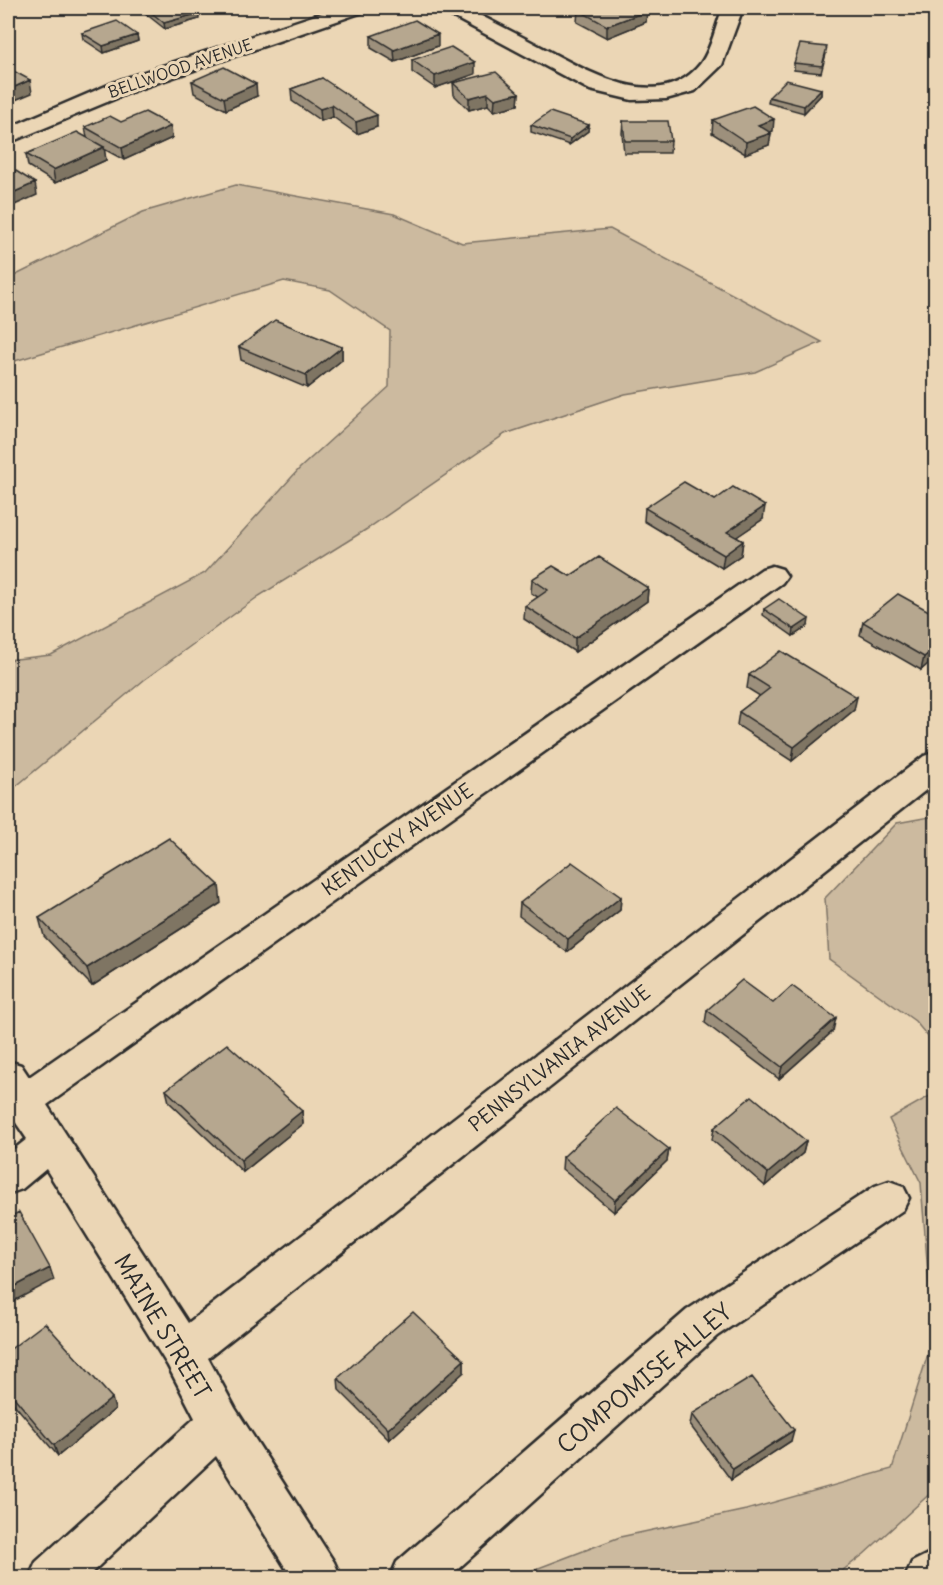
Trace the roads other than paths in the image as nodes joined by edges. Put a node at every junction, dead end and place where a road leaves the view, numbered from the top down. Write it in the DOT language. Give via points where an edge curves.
graph roads {
  1 [pos="356,8"];
  2 [pos="451,8"];
  3 [pos="733,8"];
  4 [pos="8,136"];
  5 [pos="772,576"];
  6 [pos="936,764"];
  7 [pos="15,1089"];
  8 [pos="50,1144"];
  9 [pos="8,1177"];
  10 [pos="889,1198"];
  11 [pos="183,1352"];
  12 [pos="220,1422"];
  13 [pos="936,1572"];
  14 [pos="52,1578"];
  15 [pos="318,1578"];
  16 [pos="413,1578"];
  17 [pos="928,1578"];
  1 -- 4 [label="street, BELLWOOD AVENUE" via="128,85"];
  2 -- 3 [label="street" via="598,85 632,93 666,92 687,86 711,65"];
  5 -- 7 [label="street, KENTUCKY AVENUE"];
  6 -- 11 [label="street, PENNSYLVANIA AVENUE"];
  7 -- 8 [label="street, MAINE STREET"];
  8 -- 9 [label="street"];
  8 -- 11 [label="street, MAINE STREET"];
  10 -- 16 [label="street, COMPOMISE ALLEY" via="702,1323"];
  11 -- 12 [label="street, MAINE STREET"];
  12 -- 14 [label="street"];
  12 -- 15 [label="street, MAINE STREET"];
  13 -- 17 [label="street"];
}
